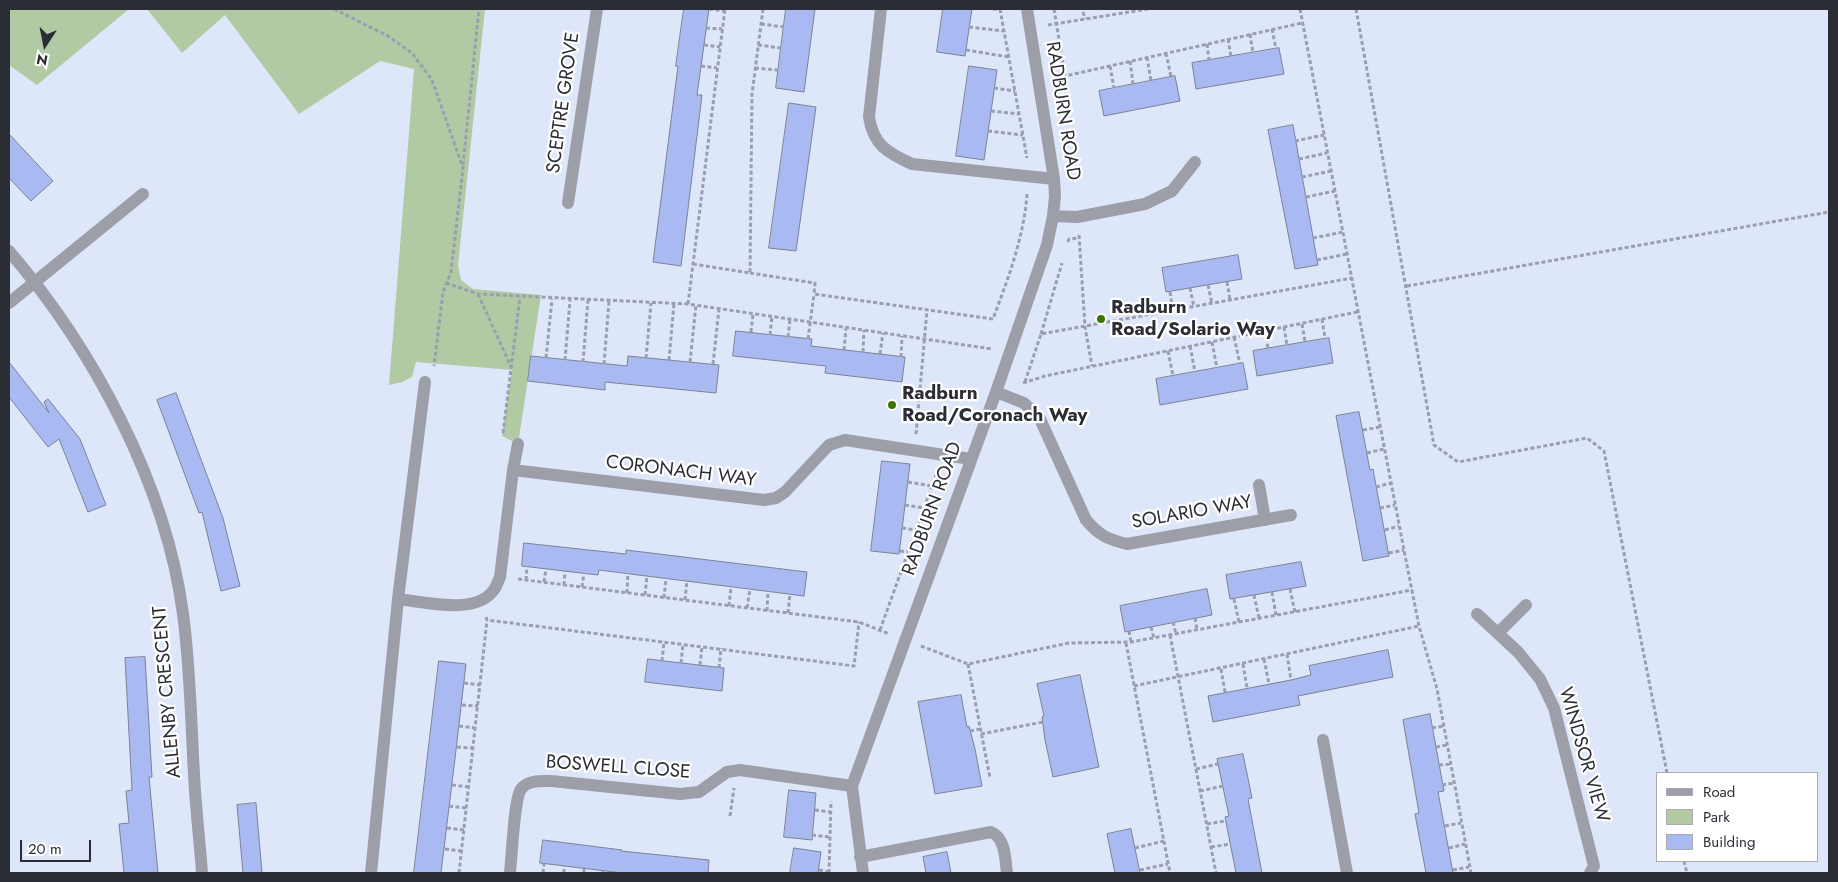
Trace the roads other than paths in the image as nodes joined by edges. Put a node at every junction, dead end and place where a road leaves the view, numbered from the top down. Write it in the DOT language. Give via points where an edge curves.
graph roads {
  1 [pos="597,9"];
  2 [pos="881,9"];
  3 [pos="1027,9"];
  4 [pos="1195,162"];
  5 [pos="1054,179"];
  6 [pos="143,194"];
  7 [pos="568,203"];
  8 [pos="1054,216"];
  9 [pos="9,251"];
  10 [pos="36,282"];
  11 [pos="9,303"];
  12 [pos="425,382"];
  13 [pos="996,392"];
  14 [pos="518,444"];
  15 [pos="971,459"];
  16 [pos="513,470"];
  17 [pos="1259,485"];
  18 [pos="1291,515"];
  19 [pos="1265,520"];
  20 [pos="398,599"];
  21 [pos="1526,605"];
  22 [pos="1477,614"];
  23 [pos="1498,633"];
  24 [pos="1323,740"];
  25 [pos="852,786"];
  26 [pos="860,857"];
  27 [pos="510,872"];
  28 [pos="202,873"];
  29 [pos="370,873"];
  30 [pos="863,873"];
  31 [pos="1007,873"];
  32 [pos="1347,873"];
  33 [pos="1590,873"];
  1 -- 7 [label="street, SCEPTRE GROVE"];
  2 -- 5 [label="street" via="869,117 871,132 880,144 892,155 912,164"];
  3 -- 5 [label="street, RADBURN ROAD"];
  4 -- 8 [label="street" via="1172,191 1145,204 1076,217"];
  5 -- 8 [label="street, RADBURN ROAD"];
  6 -- 10 [label="street"];
  8 -- 13 [label="street, RADBURN ROAD"];
  9 -- 10 [label="street, ALLENBY CRESCENT"];
  10 -- 11 [label="street"];
  10 -- 28 [label="street, ALLENBY CRESCENT" via="104,387 156,501 172,557 183,612"];
  12 -- 20 [label="street"];
  13 -- 15 [label="street, RADBURN ROAD"];
  13 -- 19 [label="street, SOLARIO WAY" via="1024,403 1040,419 1086,520 1110,540 1127,544"];
  14 -- 16 [label="street"];
  15 -- 16 [label="street, CORONACH WAY" via="845,440 829,445 785,492 764,500"];
  15 -- 25 [label="street, RADBURN ROAD"];
  16 -- 20 [label="street" via="500,577 494,591 482,601 459,606"];
  17 -- 19 [label="street, SOLARIO WAY"];
  18 -- 19 [label="street, SOLARIO WAY"];
  20 -- 29 [label="street"];
  21 -- 23 [label="street"];
  22 -- 23 [label="street, WINDSOR VIEW"];
  23 -- 33 [label="street, WINDSOR VIEW" via="1540,679 1554,708 1594,866"];
  24 -- 32 [label="street"];
  25 -- 26 [label="street, RADBURN ROAD"];
  25 -- 27 [label="street, BOSWELL CLOSE" via="740,770 727,772 699,792 680,794 551,781 529,783 521,789 518,801"];
  26 -- 30 [label="street, RADBURN ROAD"];
  26 -- 31 [label="street" via="991,832 1001,841"];
}
